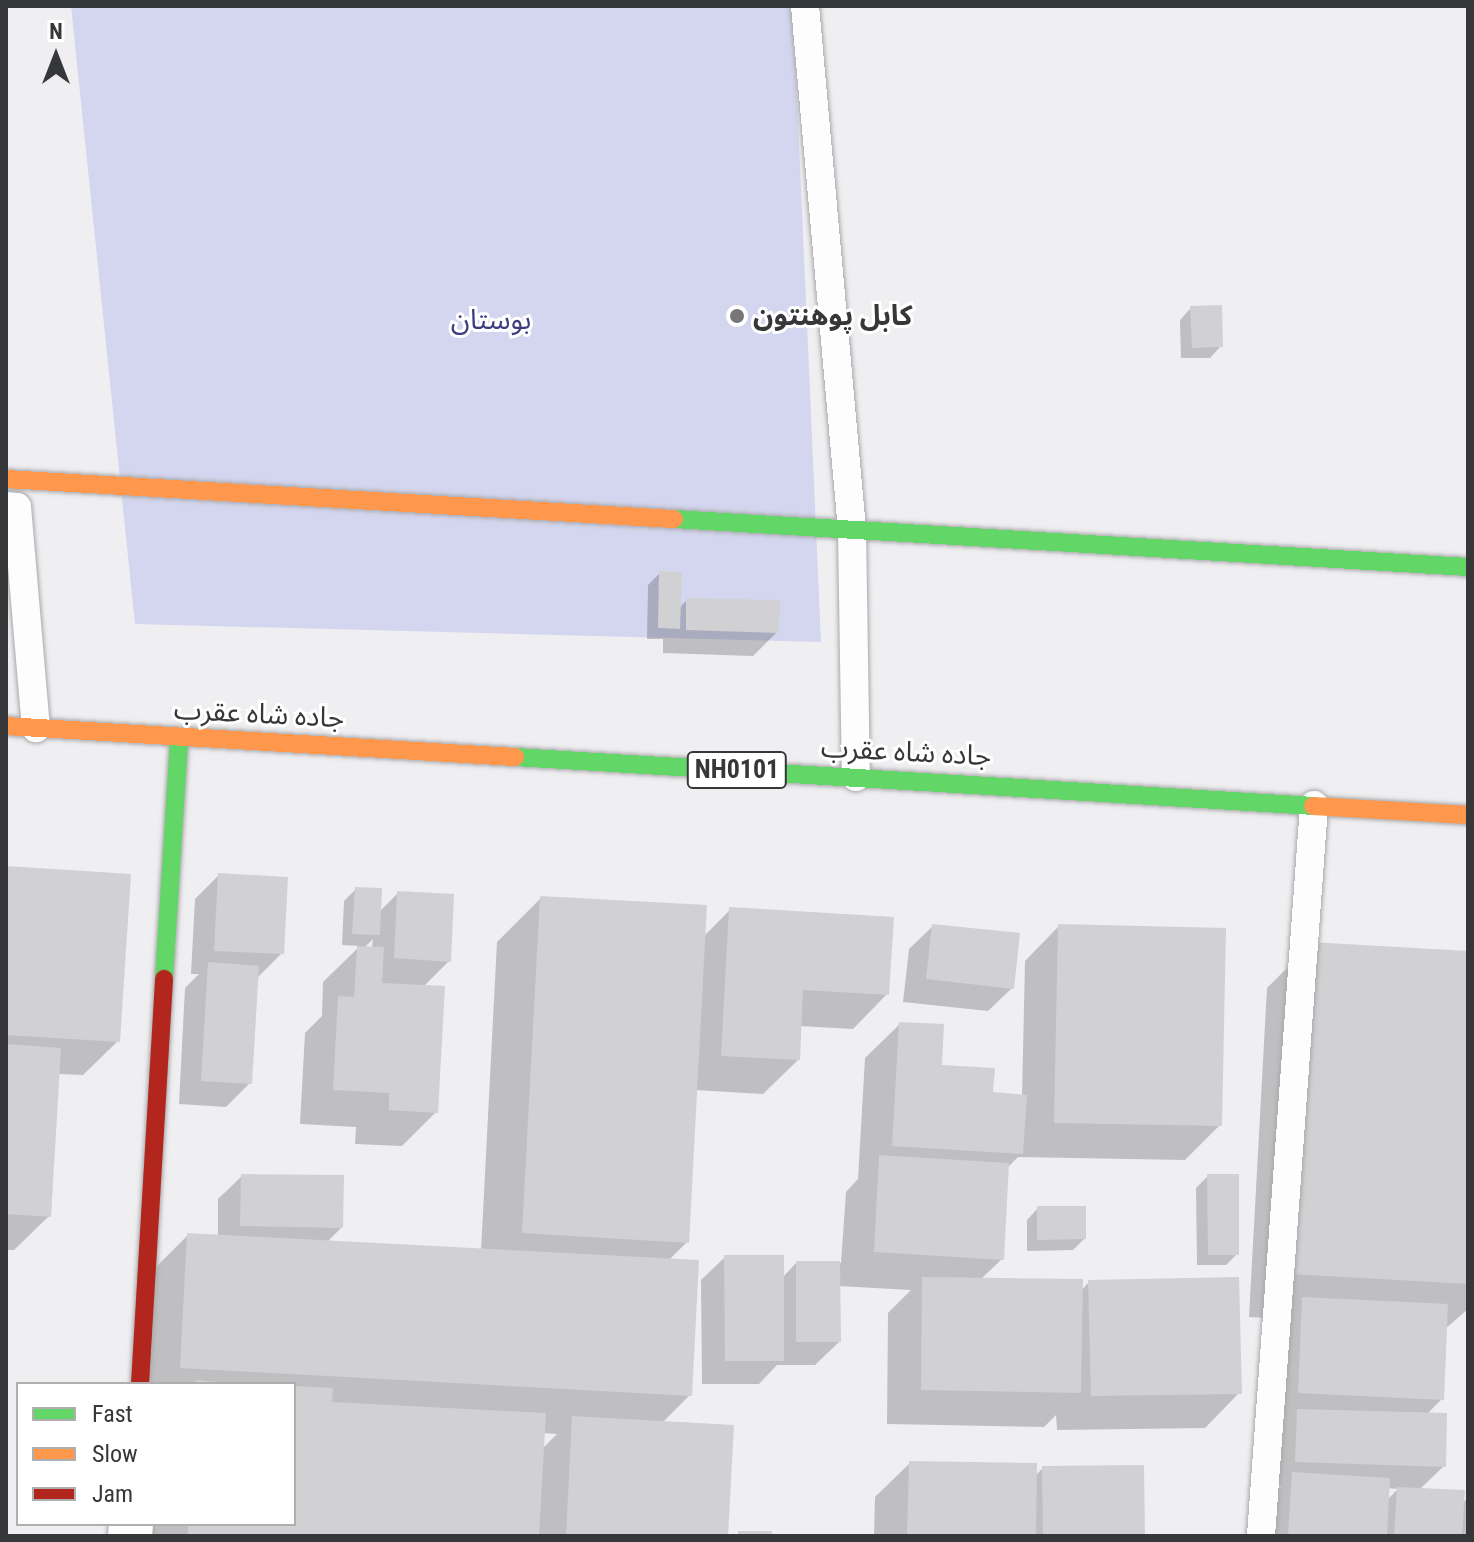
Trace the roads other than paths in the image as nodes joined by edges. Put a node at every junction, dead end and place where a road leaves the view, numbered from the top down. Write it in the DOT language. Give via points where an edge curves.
graph roads {
  1 [pos="805,6"];
  2 [pos="6,479"];
  3 [pos="6,506"];
  4 [pos="852,530"];
  5 [pos="1468,567"];
  6 [pos="6,726"];
  7 [pos="36,728"];
  8 [pos="179,738"];
  9 [pos="856,777"];
  10 [pos="1314,805"];
  11 [pos="1468,815"];
  12 [pos="140,1382"];
  13 [pos="1261,1536"];
  1 -- 4 [label="lane"];
  2 -- 4 [label="main road"];
  3 -- 7 [label="lane" via="17,507"];
  4 -- 5 [label="main road"];
  4 -- 9 [label="lane"];
  6 -- 7 [label="main road, جاده شاه عقرب / NH0101"];
  7 -- 8 [label="main road, جاده شاه عقرب / NH0101"];
  8 -- 9 [label="main road, جاده شاه عقرب / NH0101"];
  8 -- 12 [label="main road"];
  9 -- 10 [label="main road, جاده شاه عقرب / NH0101"];
  10 -- 11 [label="main road, جاده شاه عقرب / NH0101"];
  10 -- 13 [label="lane"];
}
